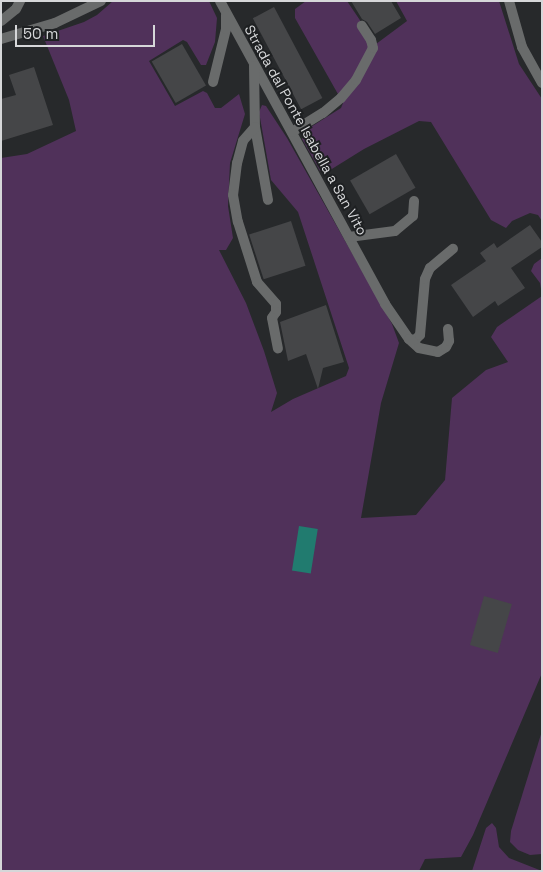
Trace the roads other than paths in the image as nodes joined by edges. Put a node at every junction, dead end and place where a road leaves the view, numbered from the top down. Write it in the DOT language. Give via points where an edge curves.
graph roads {
  1 [pos="20,1"];
  2 [pos="101,1"];
  3 [pos="220,1"];
  4 [pos="509,1"];
  5 [pos="226,14"];
  6 [pos="1,21"];
  7 [pos="362,26"];
  8 [pos="1,39"];
  9 [pos="254,65"];
  10 [pos="213,82"];
  11 [pos="542,83"];
  12 [pos="255,127"];
  13 [pos="292,132"];
  14 [pos="268,200"];
  15 [pos="414,202"];
  16 [pos="350,237"];
  17 [pos="453,249"];
  18 [pos="448,329"];
  19 [pos="410,339"];
  20 [pos="278,348"];
  1 -- 6 [label="street" via="16,9"];
  2 -- 8 [label="street" via="55,23"];
  3 -- 5 [label="street, Strada dal Ponte Isabella a San Vito"];
  4 -- 11 [label="street" via="522,47"];
  5 -- 9 [label="street, Strada dal Ponte Isabella a San Vito"];
  5 -- 10 [label="street" via="226,29"];
  7 -- 13 [label="street" via="373,48 356,80 323,113"];
  9 -- 12 [label="street"];
  9 -- 13 [label="street, Strada dal Ponte Isabella a San Vito"];
  12 -- 14 [label="street"];
  12 -- 20 [label="street" via="243,141 233,195 257,282 276,304 272,318"];
  13 -- 16 [label="street, Strada dal Ponte Isabella a San Vito"];
  15 -- 16 [label="street" via="413,216 395,231"];
  16 -- 19 [label="street, Strada dal Ponte Isabella a San Vito" via="385,304"];
  17 -- 19 [label="street" via="430,268 425,279 420,336"];
  18 -- 19 [label="street" via="449,341 438,352 419,348"];
}
